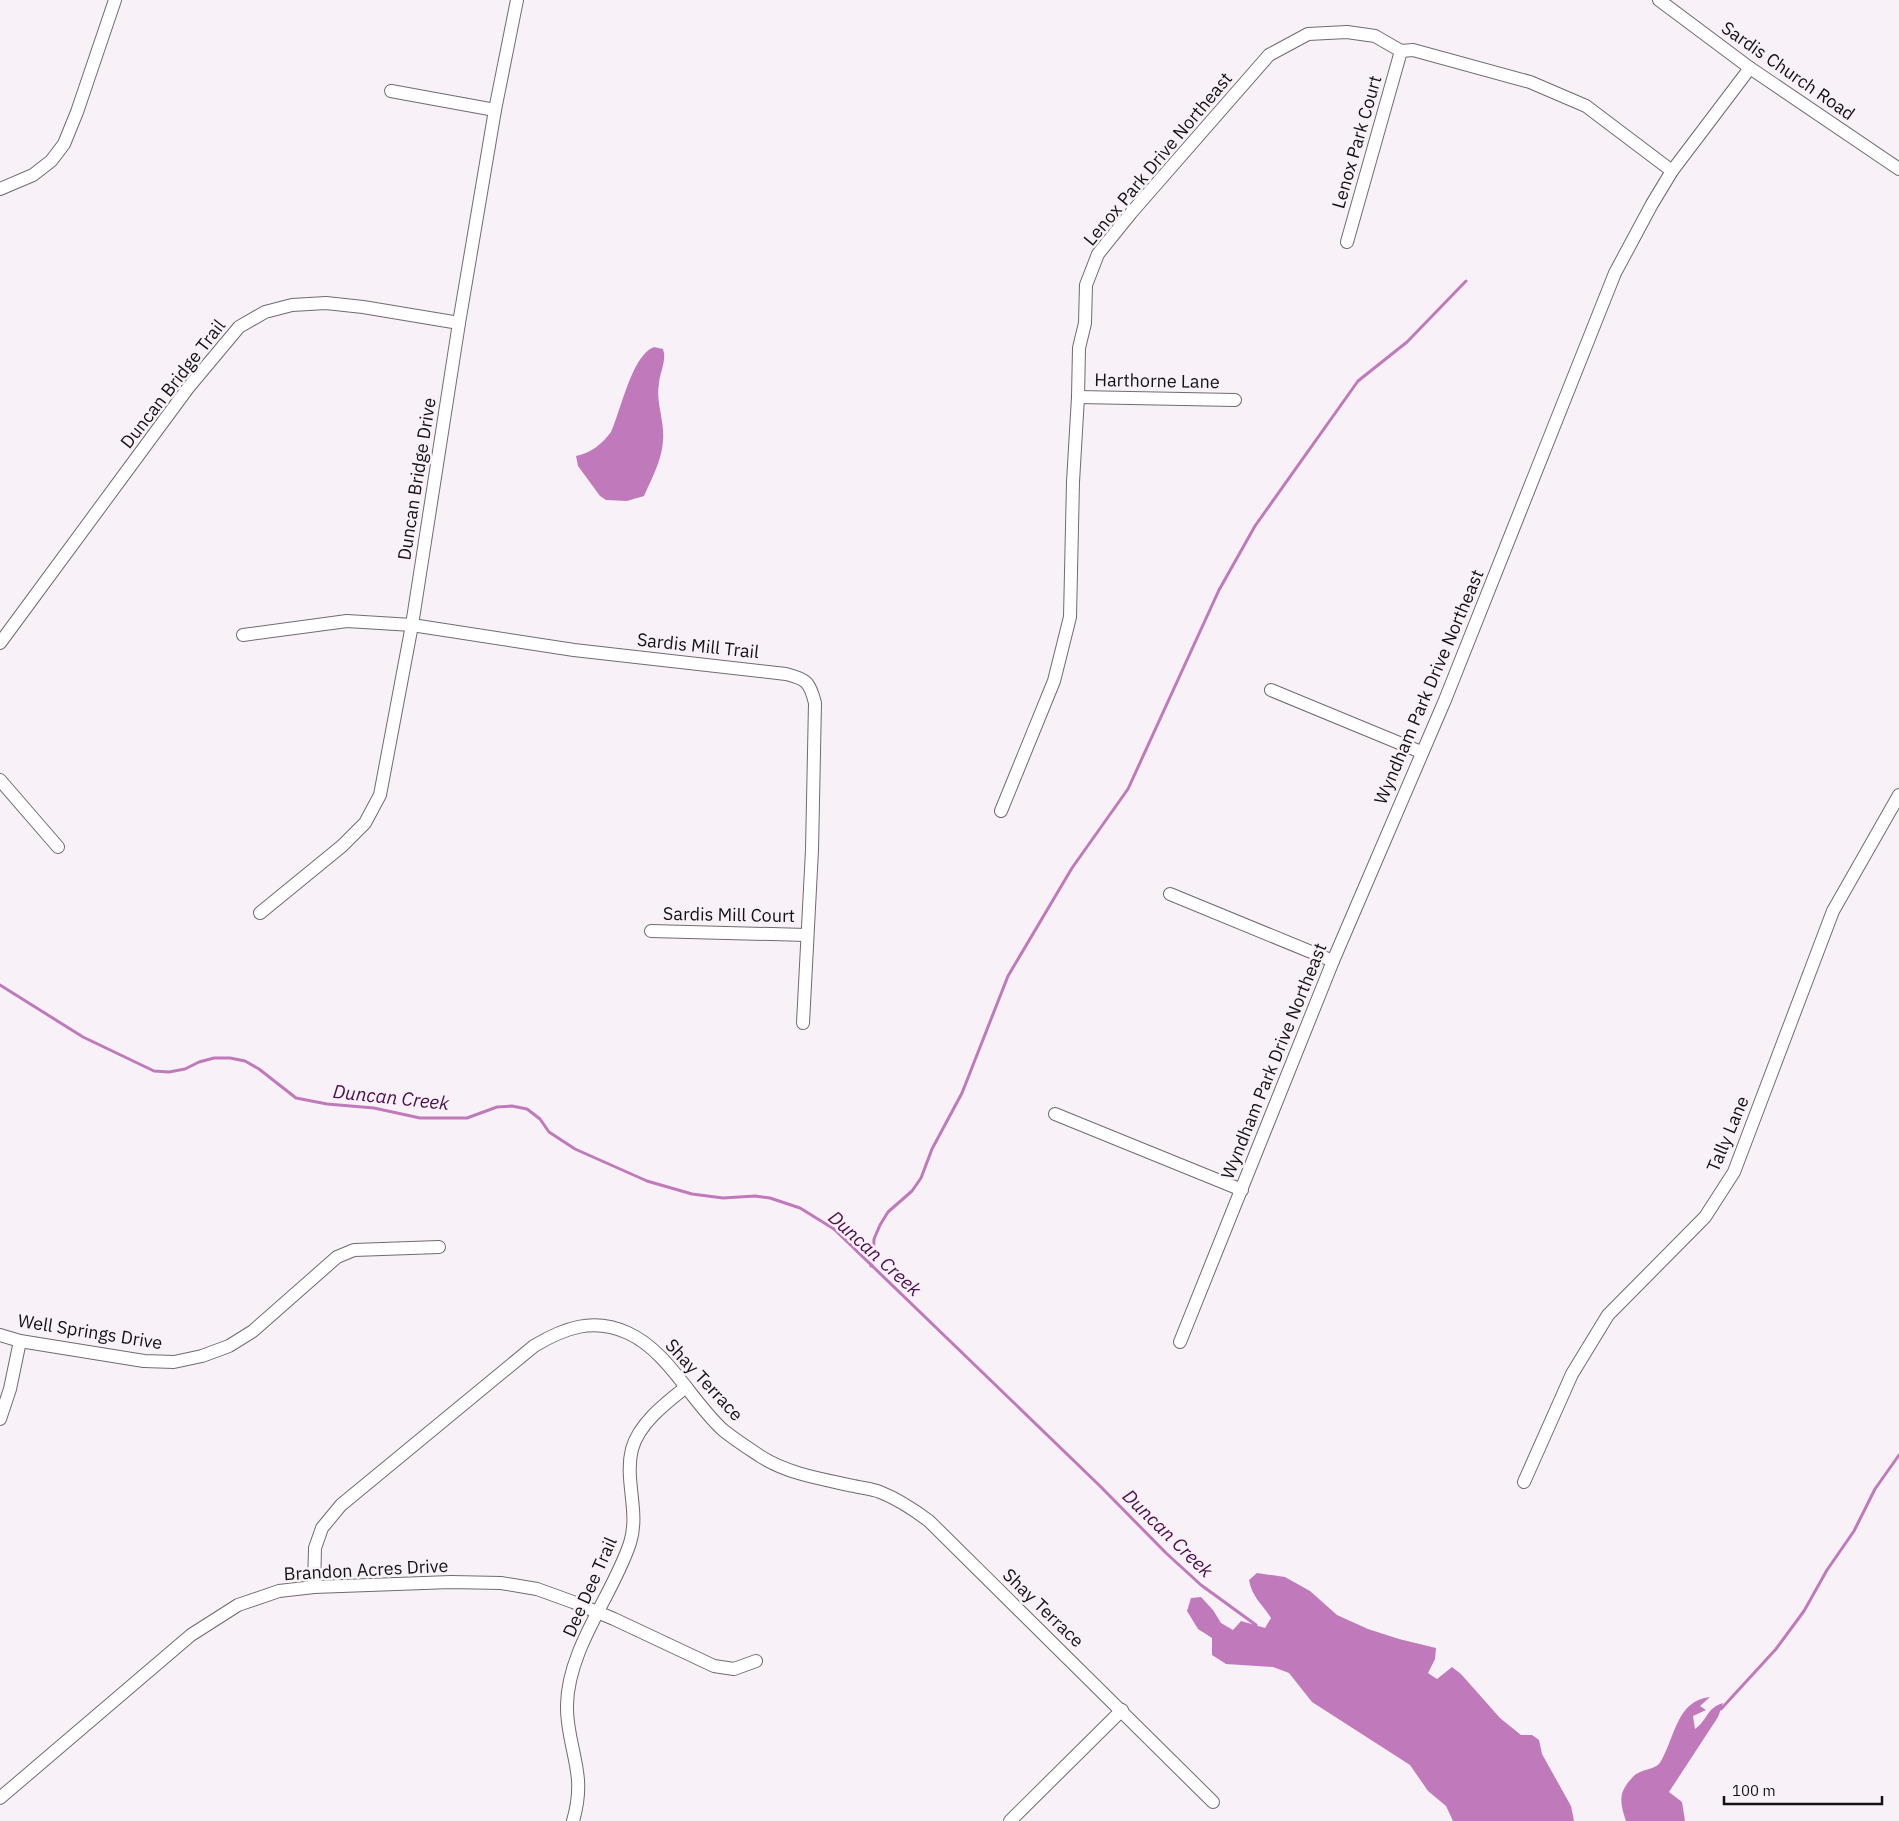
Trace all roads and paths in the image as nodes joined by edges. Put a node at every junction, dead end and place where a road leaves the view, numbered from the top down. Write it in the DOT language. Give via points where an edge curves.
graph roads {
  1 [pos="115,0"];
  2 [pos="516,0"];
  3 [pos="1659,0"];
  4 [pos="1401,52"];
  5 [pos="1750,68"];
  6 [pos="392,91"];
  7 [pos="495,110"];
  8 [pos="1899,169"];
  9 [pos="1672,171"];
  10 [pos="0,189"];
  11 [pos="1347,242"];
  12 [pos="459,323"];
  13 [pos="1078,397"];
  14 [pos="1235,400"];
  15 [pos="412,626"];
  16 [pos="242,635"];
  17 [pos="0,643"];
  18 [pos="1271,690"];
  19 [pos="1421,752"];
  20 [pos="0,780"];
  21 [pos="1899,795"];
  22 [pos="1001,811"];
  23 [pos="58,847"];
  24 [pos="1170,894"];
  25 [pos="260,913"];
  26 [pos="651,931"];
  27 [pos="807,935"];
  28 [pos="1333,961"];
  29 [pos="803,1023"];
  30 [pos="1055,1114"];
  31 [pos="1242,1190"];
  32 [pos="439,1247"];
  33 [pos="0,1335"];
  34 [pos="20,1341"];
  35 [pos="1180,1342"];
  36 [pos="686,1387"];
  37 [pos="0,1419"];
  38 [pos="1524,1482"];
  39 [pos="314,1587"];
  40 [pos="597,1612"];
  41 [pos="756,1661"];
  42 [pos="1122,1710"];
  43 [pos="0,1798"];
  44 [pos="1213,1802"];
  45 [pos="573,1821"];
  46 [pos="1010,1821"];
  1 -- 10 [label="street" via="64,144 51,162 33,175"];
  2 -- 7 [label="street, Duncan Bridge Drive"];
  3 -- 5 [label="street, Sardis Church Road"];
  4 -- 9 [label="street, Lenox Park Drive Northeast" via="1413,50 1530,82 1586,106"];
  4 -- 11 [label="street, Lenox Park Court"];
  4 -- 13 [label="street, Lenox Park Drive Northeast" via="1375,36 1347,32 1308,34 1269,56 1098,254 1086,285"];
  5 -- 8 [label="street, Sardis Church Road"];
  5 -- 9 [label="street, Wyndham Park Drive Northeast"];
  6 -- 7 [label="street"];
  7 -- 12 [label="street, Duncan Bridge Drive"];
  9 -- 19 [label="street, Wyndham Park Drive Northeast" via="1615,273 1445,700"];
  12 -- 15 [label="street, Duncan Bridge Drive"];
  12 -- 17 [label="street, Duncan Bridge Trail" via="326,303 292,305 265,312 239,327 188,388"];
  13 -- 14 [label="street, Harthorne Lane"];
  13 -- 22 [label="street, Lenox Park Drive Northeast" via="1070,617 1054,680"];
  15 -- 16 [label="street, Sardis Mill Trail" via="347,620"];
  15 -- 25 [label="street, Duncan Bridge Drive" via="380,795 365,823 342,846"];
  15 -- 27 [label="street, Sardis Mill Trail" via="574,650 800,677 810,685 816,704"];
  18 -- 19 [label="street"];
  19 -- 28 [label="street, Wyndham Park Drive Northeast"];
  20 -- 23 [label="street"];
  21 -- 38 [label="street, Tally Lane" via="1833,911 1734,1172 1705,1217 1608,1314 1572,1374"];
  24 -- 28 [label="street"];
  26 -- 27 [label="street, Sardis Mill Court"];
  27 -- 29 [label="street, Sardis Mill Trail"];
  28 -- 31 [label="street, Wyndham Park Drive Northeast"];
  30 -- 31 [label="street"];
  31 -- 35 [label="street, Wyndham Park Drive Northeast"];
  32 -- 34 [label="street, Well Springs Drive" via="354,1250 337,1257 253,1331 202,1356 174,1362 144,1361"];
  33 -- 34 [label="street, Well Springs Drive"];
  34 -- 37 [label="street"];
  36 -- 39 [label="street, Shay Terrace" via="648,1345 628,1333 603,1326 581,1326 556,1333 534,1346 341,1505 322,1528 315,1548"];
  36 -- 40 [label="street, Dee Dee Trail" via="657,1410 632,1448 630,1469 634,1526 630,1544"];
  36 -- 42 [label="street, Shay Terrace" via="723,1429 761,1457 786,1470 878,1491 929,1520"];
  39 -- 40 [label="street, Brandon Acres Drive" via="501,1583 537,1590"];
  39 -- 43 [label="street, Brandon Acres Drive" via="279,1592 238,1605 191,1635"];
  40 -- 41 [label="street, Brandon Acres Drive" via="714,1666 734,1669"];
  40 -- 45 [label="street, Dee Dee Trail" via="573,1669 566,1704 568,1736 578,1780 578,1804"];
  42 -- 44 [label="street, Shay Terrace"];
  42 -- 46 [label="street"];
}
